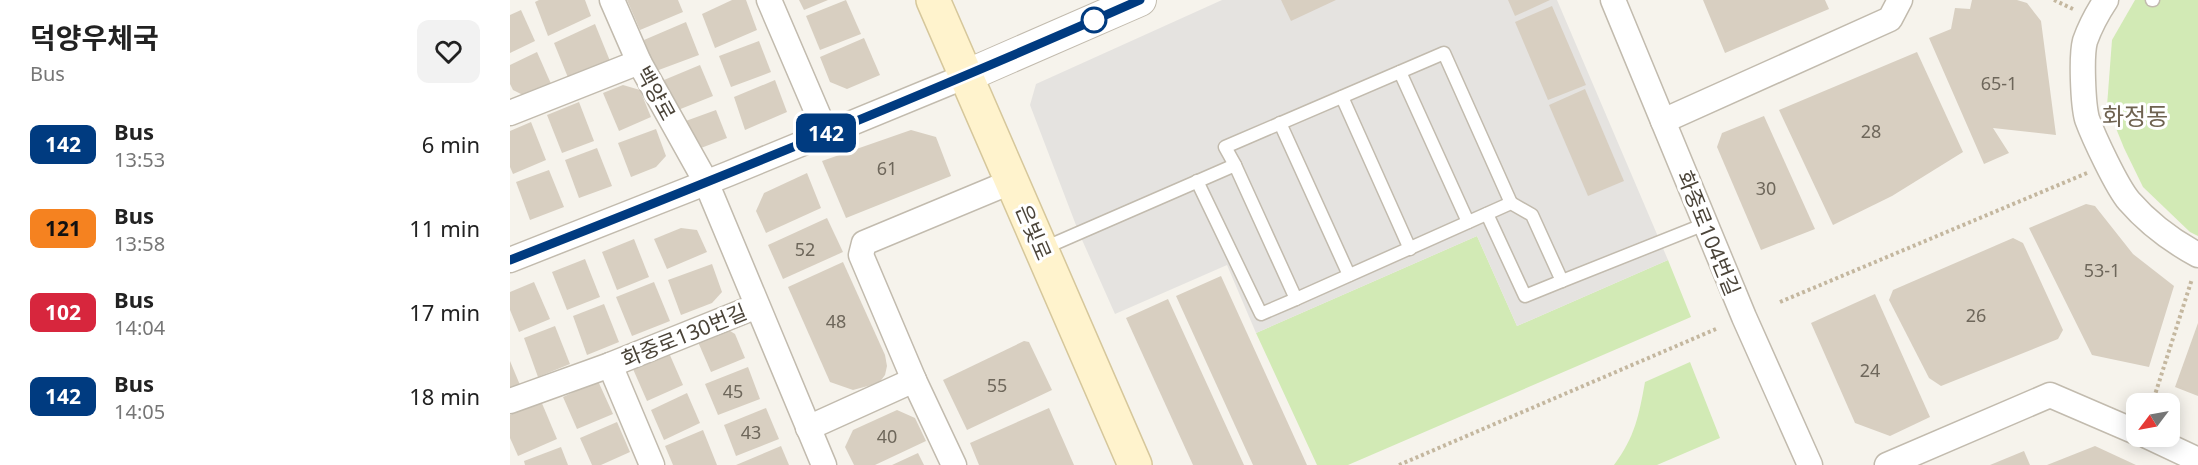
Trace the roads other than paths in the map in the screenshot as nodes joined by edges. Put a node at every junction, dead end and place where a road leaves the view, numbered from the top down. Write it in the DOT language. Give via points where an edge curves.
graph roads {
  1 [pos="612,0"];
  2 [pos="769,0"];
  3 [pos="933,0"];
  4 [pos="1140,0"];
  5 [pos="1613,0"];
  6 [pos="1900,0"];
  7 [pos="2106,0"];
  8 [pos="639,62"];
  9 [pos="1400,72"];
  10 [pos="966,76"];
  11 [pos="1342,97"];
  12 [pos="510,113"];
  13 [pos="1663,121"];
  14 [pos="1280,123"];
  15 [pos="826,133"];
  16 [pos="1235,165"];
  17 [pos="1013,181"];
  18 [pos="1197,181"];
  19 [pos="706,182"];
  20 [pos="1511,204"];
  21 [pos="1487,214"];
  22 [pos="1468,222"];
  23 [pos="1706,224"];
  24 [pos="1410,249"];
  25 [pos="1041,250"];
  26 [pos="2198,255"];
  27 [pos="510,260"];
  28 [pos="1349,275"];
  29 [pos="1562,281"];
  30 [pos="1296,299"];
  31 [pos="757,306"];
  32 [pos="610,364"];
  33 [pos="914,380"];
  34 [pos="510,400"];
  35 [pos="808,428"];
  36 [pos="2126,428"];
  37 [pos="2170,447"];
  38 [pos="2198,460"];
  39 [pos="652,465"];
  40 [pos="824,465"];
  41 [pos="954,465"];
  42 [pos="1135,465"];
  43 [pos="1810,465"];
  44 [pos="1887,465"];
  1 -- 8 [label="street, 백양로"];
  2 -- 15 [label="street"];
  3 -- 10 [label="main road, 은빛로"];
  4 -- 10 [label="street"];
  5 -- 13 [label="street, 화중로104번길"];
  6 -- 13 [label="street" via="1890,19"];
  7 -- 26 [label="street" via="2085,42 2087,118 2127,199 2152,226"];
  8 -- 12 [label="street"];
  8 -- 19 [label="street, 백양로"];
  9 -- 11 [label="lane"];
  9 -- 20 [label="lane" via="1444,53"];
  9 -- 22 [label="lane"];
  10 -- 15 [label="street"];
  10 -- 17 [label="main road, 은빛로"];
  11 -- 14 [label="lane"];
  11 -- 24 [label="lane"];
  13 -- 23 [label="street, 화중로104번길"];
  14 -- 16 [label="lane" via="1226,147"];
  14 -- 28 [label="lane"];
  15 -- 19 [label="street"];
  16 -- 18 [label="lane"];
  16 -- 30 [label="lane"];
  17 -- 25 [label="main road, 은빛로"];
  17 -- 33 [label="street" via="864,243 861,255"];
  18 -- 25 [label="lane"];
  18 -- 30 [label="lane" via="1261,314"];
  19 -- 27 [label="street"];
  19 -- 31 [label="street, 화중로130번길"];
  20 -- 21 [label="lane"];
  20 -- 29 [label="lane" via="1532,215"];
  21 -- 22 [label="lane"];
  21 -- 29 [label="lane" via="1525,296"];
  22 -- 24 [label="lane"];
  23 -- 29 [label="lane"];
  23 -- 43 [label="street, 화중로104번길"];
  24 -- 28 [label="lane"];
  25 -- 42 [label="main road, 은빛로"];
  28 -- 30 [label="lane"];
  31 -- 32 [label="street, 화중로130번길"];
  31 -- 35 [label="street, 화중로130번길"];
  32 -- 34 [label="street, 화중로130번길"];
  32 -- 39 [label="street, 화중로130번길"];
  33 -- 35 [label="street"];
  33 -- 41 [label="street"];
  35 -- 40 [label="street, 화중로130번길"];
  36 -- 44 [label="street" via="2050,395"];
  37 -- 38 [label="street"];
}
